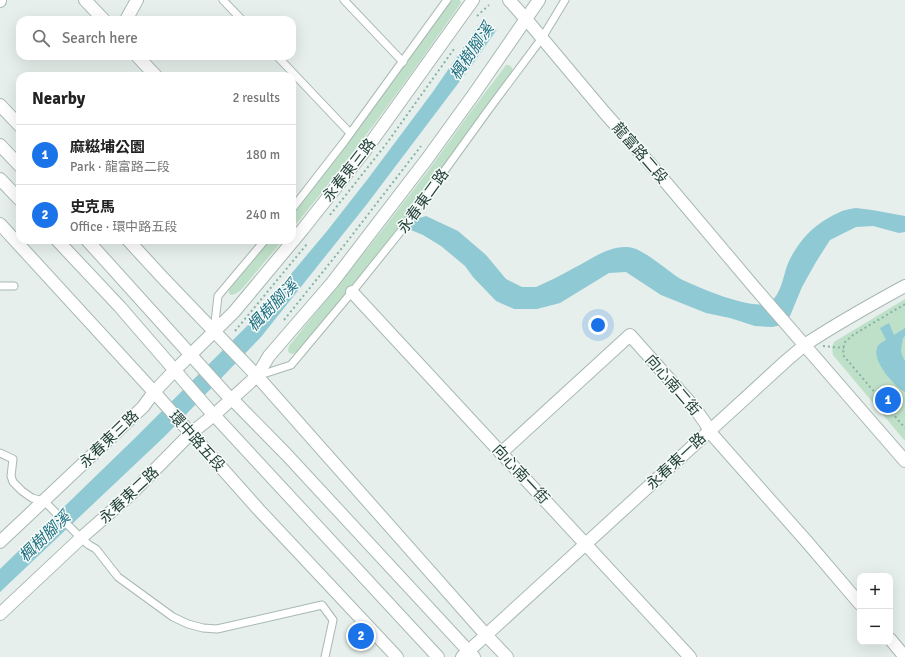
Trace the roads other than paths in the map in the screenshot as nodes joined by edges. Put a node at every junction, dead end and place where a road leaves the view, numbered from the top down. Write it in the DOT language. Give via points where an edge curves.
graph roads {
  1 [pos="85,0"];
  2 [pos="137,0"];
  3 [pos="223,0"];
  4 [pos="344,0"];
  5 [pos="447,0"];
  6 [pos="472,0"];
  7 [pos="509,0"];
  8 [pos="538,0"];
  9 [pos="565,0"];
  10 [pos="100,16"];
  11 [pos="128,16"];
  12 [pos="238,16"];
  13 [pos="526,18"];
  14 [pos="542,38"];
  15 [pos="141,60"];
  16 [pos="280,60"];
  17 [pos="403,62"];
  18 [pos="152,72"];
  19 [pos="291,72"];
  20 [pos="296,77"];
  21 [pos="0,105"];
  22 [pos="16,122"];
  23 [pos="350,133"];
  24 [pos="0,145"];
  25 [pos="16,162"];
  26 [pos="0,179"];
  27 [pos="16,196"];
  28 [pos="296,204"];
  29 [pos="0,224"];
  30 [pos="296,238"];
  31 [pos="16,242"];
  32 [pos="18,244"];
  33 [pos="61,244"];
  34 [pos="91,244"];
  35 [pos="132,244"];
  36 [pos="262,244"];
  37 [pos="291,244"];
  38 [pos="0,286"];
  39 [pos="14,286"];
  40 [pos="905,286"];
  41 [pos="352,292"];
  42 [pos="216,334"];
  43 [pos="805,345"];
  44 [pos="193,356"];
  45 [pos="177,372"];
  46 [pos="255,374"];
  47 [pos="155,394"];
  48 [pos="229,396"];
  49 [pos="212,413"];
  50 [pos="709,431"];
  51 [pos="189,432"];
  52 [pos="0,453"];
  53 [pos="501,453"];
  54 [pos="905,461"];
  55 [pos="44,501"];
  56 [pos="81,538"];
  57 [pos="0,542"];
  58 [pos="586,544"];
  59 [pos="857,600"];
  60 [pos="0,614"];
  61 [pos="486,635"];
  62 [pos="893,643"];
  63 [pos="468,655"];
  64 [pos="325,657"];
  65 [pos="397,657"];
  66 [pos="438,657"];
  67 [pos="507,657"];
  68 [pos="690,657"];
  69 [pos="905,657"];
  1 -- 10 [label="street"];
  2 -- 11 [label="street"];
  3 -- 12 [label="lane"];
  4 -- 17 [label="lane"];
  5 -- 17 [label="lane, 永春東三路"];
  6 -- 30 [label="street, 永春東三路" via="358,160"];
  7 -- 13 [label="street, 龍富路二段"];
  8 -- 13 [label="street, 永春東二路"];
  9 -- 14 [label="lane, 永春東二路"];
  13 -- 14 [label="street, 龍富路二段"];
  13 -- 46 [label="street, 永春東二路" via="427,159 332,283"];
  14 -- 41 [label="lane, 永春東二路" via="401,231"];
  14 -- 43 [label="street, 龍富路二段"];
  15 -- 18 [label="street"];
  16 -- 19 [label="lane"];
  17 -- 23 [label="lane, 永春東三路"];
  20 -- 23 [label="lane"];
  21 -- 22 [label="street"];
  23 -- 28 [label="lane, 永春東三路"];
  24 -- 25 [label="street"];
  26 -- 27 [label="street"];
  29 -- 31 [label="street, 環中路五段"];
  32 -- 47 [label="street, 環中路五段"];
  33 -- 45 [label="street, 環中路五段"];
  34 -- 44 [label="street"];
  35 -- 42 [label="street"];
  36 -- 42 [label="lane" via="218,296"];
  37 -- 42 [label="street, 永春東三路"];
  38 -- 39 [label="lane"];
  40 -- 43 [label="street, 永春東一路"];
  41 -- 46 [label="lane, 永春東二路" via="291,365"];
  41 -- 53 [label="street, 向心南一街"];
  42 -- 44 [label="street, 永春東三路"];
  42 -- 46 [label="street"];
  43 -- 50 [label="street, 永春東一路"];
  43 -- 54 [label="street"];
  44 -- 45 [label="street, 永春東三路"];
  44 -- 48 [label="street"];
  45 -- 47 [label="street, 永春東三路"];
  45 -- 49 [label="street, 環中路五段"];
  46 -- 48 [label="street, 永春東二路"];
  46 -- 61 [label="street"];
  47 -- 51 [label="street, 環中路五段"];
  47 -- 55 [label="street, 永春東三路"];
  48 -- 49 [label="street, 永春東二路"];
  48 -- 63 [label="street" via="286,454"];
  49 -- 51 [label="street, 永春東二路"];
  49 -- 66 [label="street, 環中路五段"];
  50 -- 53 [label="street, 向心南二街" via="694,407 630,335"];
  50 -- 58 [label="street, 永春東一路"];
  50 -- 59 [label="street, 向心南二街"];
  51 -- 56 [label="street, 永春東二路" via="151,475"];
  51 -- 65 [label="street, 環中路五段"];
  52 -- 55 [label="lane" via="14,459 11,476 13,482 32,498"];
  53 -- 58 [label="street, 向心南一街"];
  55 -- 56 [label="lane"];
  55 -- 57 [label="street, 永春東三路"];
  56 -- 60 [label="street, 永春東二路"];
  56 -- 64 [label="lane" via="96,549 118,577 173,617 188,624 217,629 322,605 333,620"];
  58 -- 61 [label="street, 永春東一路"];
  58 -- 68 [label="street, 向心南一街"];
  61 -- 63 [label="street, 永春東一路"];
  61 -- 67 [label="street"];
  62 -- 69 [label="street"];
}
